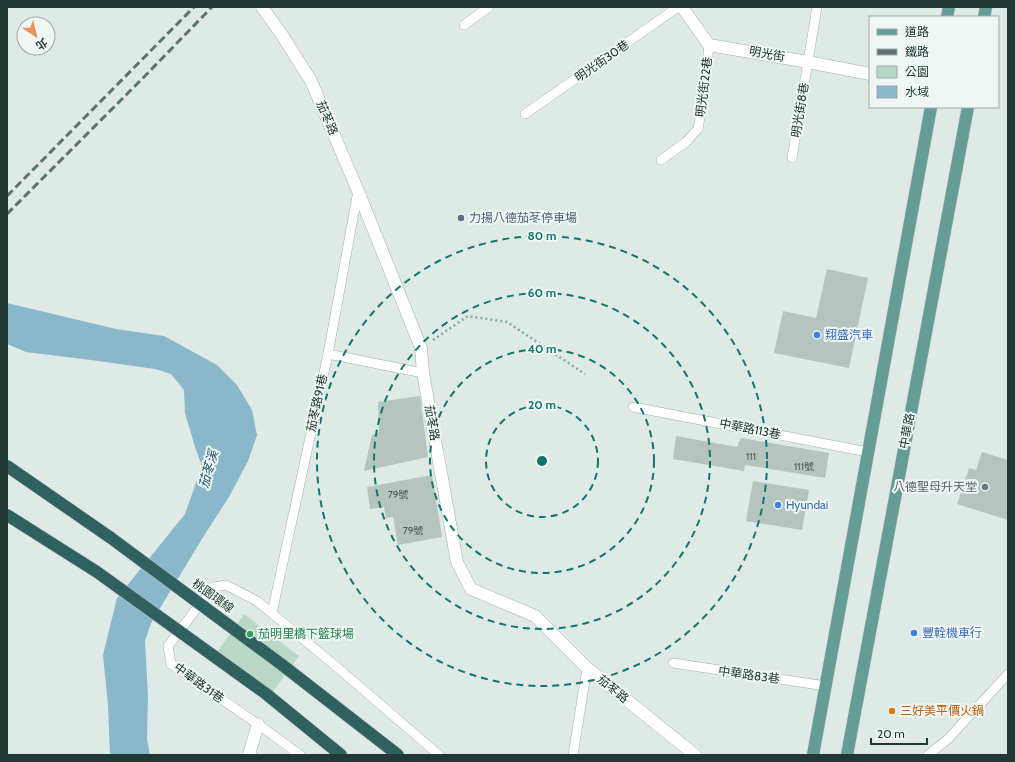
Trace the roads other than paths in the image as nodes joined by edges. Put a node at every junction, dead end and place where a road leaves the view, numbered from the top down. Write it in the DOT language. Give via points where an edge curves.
graph roads {
  1 [pos="262,7"];
  2 [pos="489,7"];
  3 [pos="678,7"];
  4 [pos="682,7"];
  5 [pos="817,7"];
  6 [pos="464,25"];
  7 [pos="709,44"];
  8 [pos="808,62"];
  9 [pos="869,74"];
  10 [pos="931,108"];
  11 [pos="968,108"];
  12 [pos="525,114"];
  13 [pos="792,158"];
  14 [pos="661,160"];
  15 [pos="358,191"];
  16 [pos="328,354"];
  17 [pos="423,373"];
  18 [pos="632,407"];
  19 [pos="868,452"];
  20 [pos="7,466"];
  21 [pos="7,515"];
  22 [pos="272,613"];
  23 [pos="672,663"];
  24 [pos="588,668"];
  25 [pos="1008,674"];
  26 [pos="826,686"];
  27 [pos="258,724"];
  28 [pos="249,755"];
  29 [pos="300,755"];
  30 [pos="340,755"];
  31 [pos="398,755"];
  32 [pos="439,755"];
  33 [pos="573,755"];
  34 [pos="695,755"];
  35 [pos="813,755"];
  36 [pos="847,755"];
  37 [pos="928,755"];
  1 -- 15 [label="street, 茄苳路" via="311,81"];
  2 -- 6 [label="lane"];
  3 -- 12 [label="lane, 明光街30巷"];
  4 -- 7 [label="street"];
  5 -- 8 [label="lane, 明光街8巷"];
  7 -- 8 [label="street, 明光街"];
  7 -- 14 [label="lane, 明光街22巷" via="698,129 686,142"];
  8 -- 9 [label="street, 明光街"];
  8 -- 13 [label="lane, 明光街8巷"];
  10 -- 19 [label="main road"];
  11 -- 36 [label="main road, 中華路"];
  15 -- 16 [label="lane, 茄苳路91巷"];
  15 -- 17 [label="street, 茄苳路" via="421,348"];
  16 -- 17 [label="lane"];
  16 -- 22 [label="lane, 茄苳路91巷"];
  17 -- 24 [label="street, 茄苳路" via="457,562 471,589 535,616"];
  18 -- 19 [label="lane, 中華路113巷"];
  19 -- 26 [label="main road"];
  20 -- 31 [label="highway, 桃園環線, bridge" via="149,566"];
  21 -- 30 [label="highway, bridge" via="97,572 265,694"];
  22 -- 27 [label="lane, 中華路31巷" via="257,601 226,585 213,587 168,646 171,664"];
  22 -- 32 [label="lane, 中華路31巷"];
  23 -- 26 [label="lane, 中華路83巷"];
  24 -- 33 [label="lane"];
  24 -- 34 [label="street, 茄苳路"];
  25 -- 37 [label="lane" via="948,739"];
  26 -- 35 [label="main road"];
  27 -- 28 [label="street"];
  27 -- 29 [label="lane, 中華路31巷"];
}
